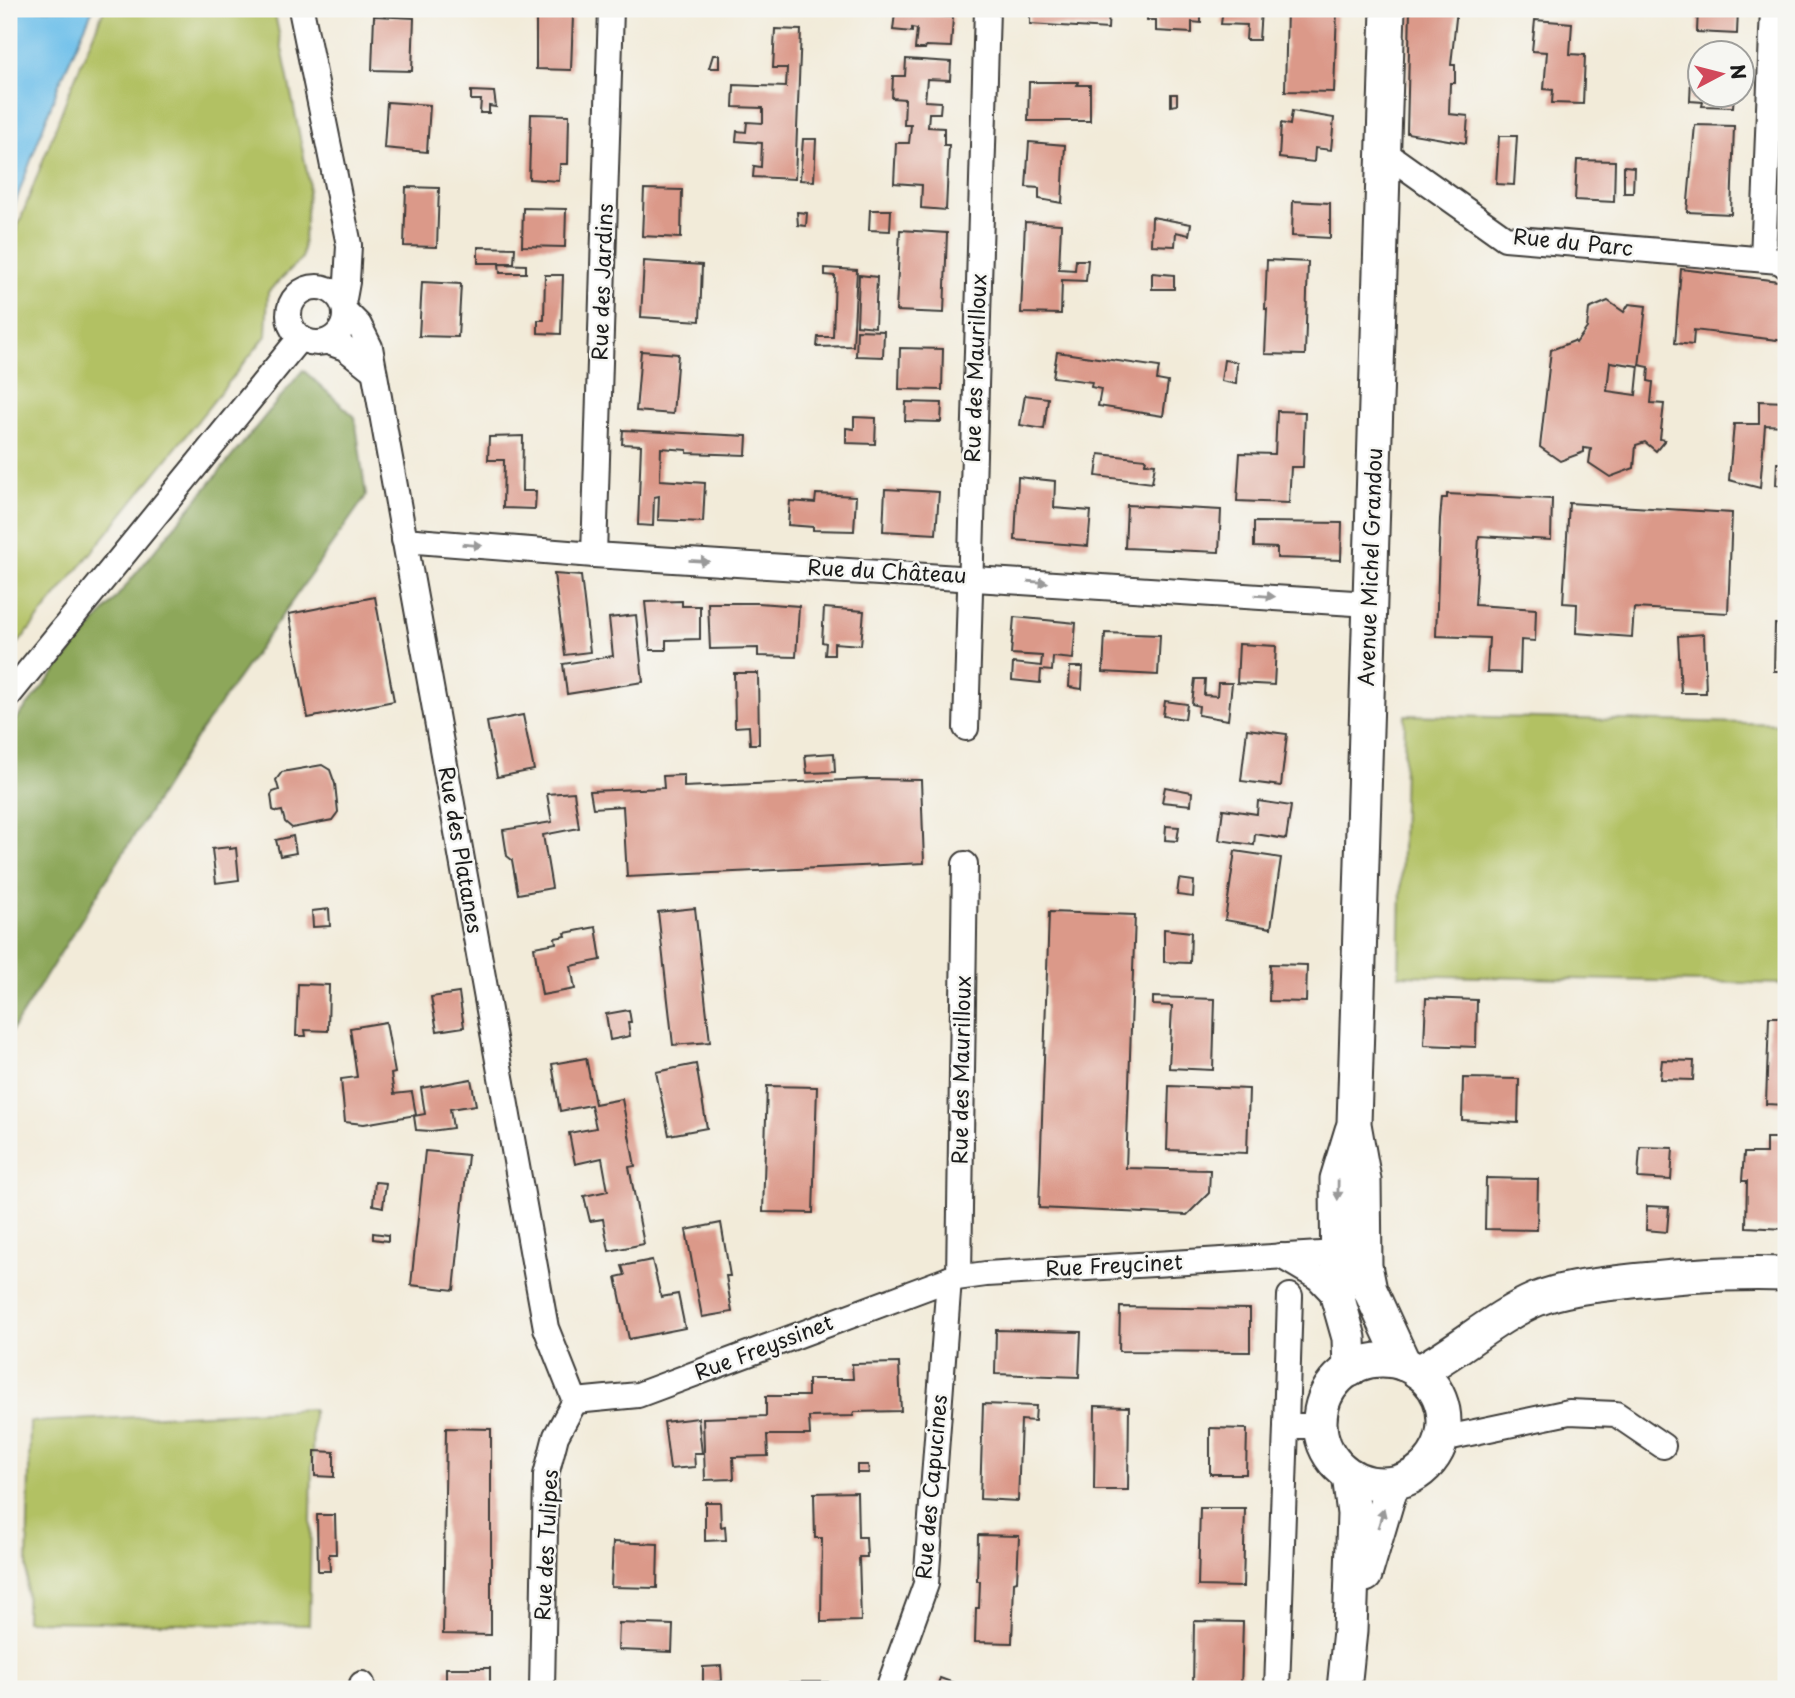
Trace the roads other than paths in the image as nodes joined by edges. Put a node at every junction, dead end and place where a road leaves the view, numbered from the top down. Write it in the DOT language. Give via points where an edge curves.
graph roads {
  1 [pos="301,9"];
  2 [pos="611,9"];
  3 [pos="987,9"];
  4 [pos="1388,9"];
  5 [pos="1773,9"];
  6 [pos="1384,152"];
  7 [pos="343,214"];
  8 [pos="1775,262"];
  9 [pos="317,287"];
  10 [pos="344,307"];
  11 [pos="300,338"];
  12 [pos="328,342"];
  13 [pos="374,371"];
  14 [pos="404,540"];
  15 [pos="594,555"];
  16 [pos="970,577"];
  17 [pos="1370,604"];
  18 [pos="9,695"];
  19 [pos="965,728"];
  20 [pos="965,864"];
  21 [pos="1354,1125"];
  22 [pos="1337,1253"];
  23 [pos="1280,1256"];
  24 [pos="1786,1274"];
  25 [pos="954,1278"];
  26 [pos="1290,1296"];
  27 [pos="1338,1299"];
  28 [pos="1501,1320"];
  29 [pos="1384,1321"];
  30 [pos="1411,1368"];
  31 [pos="1350,1370"];
  32 [pos="575,1401"];
  33 [pos="1441,1401"];
  34 [pos="1286,1426"];
  35 [pos="1321,1426"];
  36 [pos="1442,1439"];
  37 [pos="1663,1446"];
  38 [pos="1349,1475"];
  39 [pos="1392,1484"];
  40 [pos="1350,1631"];
  41 [pos="541,1689"];
  42 [pos="888,1689"];
  43 [pos="1277,1689"];
  44 [pos="1344,1689"];
  1 -- 7 [label="street"];
  2 -- 15 [label="street, Rue des Jardins"];
  3 -- 16 [label="street, Rue des Maurilloux"];
  4 -- 6 [label="main road, Avenue Michel Grandou"];
  5 -- 8 [label="street"];
  6 -- 8 [label="street, Rue du Parc" via="1505,238"];
  6 -- 17 [label="main road, Avenue Michel Grandou"];
  7 -- 9 [label="street" via="332,263"];
  7 -- 10 [label="street" via="349,245"];
  9 -- 10 [label="street, Rue des Platanes" via="332,292"];
  9 -- 11 [label="street" via="300,293 290,307 290,324"];
  10 -- 12 [label="street" via="342,329"];
  10 -- 13 [label="street, Rue des Platanes" via="366,336"];
  11 -- 12 [label="street"];
  11 -- 18 [label="street"];
  12 -- 13 [label="street" via="345,348"];
  13 -- 14 [label="street, Rue des Platanes"];
  14 -- 15 [label="street, Rue du Château, one-way"];
  14 -- 32 [label="street, Rue des Platanes" via="546,1328"];
  15 -- 16 [label="street, Rue du Château, one-way"];
  16 -- 17 [label="street, Rue du Château, one-way"];
  16 -- 19 [label="street, Rue des Maurilloux"];
  17 -- 21 [label="main road, Avenue Michel Grandou"];
  20 -- 25 [label="street, Rue des Maurilloux"];
  21 -- 22 [label="main road, Avenue Michel Grandou, one-way" via="1337,1179"];
  21 -- 29 [label="main road, Avenue Michel Grandou" via="1364,1180 1365,1266"];
  22 -- 23 [label="street, Rue Freycinet"];
  22 -- 27 [label="main road, Avenue Michel Grandou"];
  22 -- 29 [label="street"];
  23 -- 25 [label="street, Rue Freycinet"];
  23 -- 27 [label="street" via="1318,1278"];
  24 -- 28 [label="main road" via="1668,1276 1571,1289 1536,1300"];
  25 -- 32 [label="street, Rue Freyssinet" via="638,1395"];
  25 -- 42 [label="street, Rue des Capucines" via="926,1584"];
  26 -- 34 [label="street"];
  27 -- 31 [label="main road, Avenue Michel Grandou" via="1349,1338"];
  28 -- 30 [label="main road" via="1440,1360"];
  28 -- 33 [label="main road"];
  29 -- 30 [label="main road, Avenue Michel Grandou"];
  30 -- 31 [label="main road" via="1386,1360"];
  30 -- 33 [label="main road" via="1432,1385"];
  31 -- 35 [label="main road" via="1327,1394"];
  32 -- 41 [label="street, Rue des Tulipes" via="556,1436 546,1475"];
  33 -- 36 [label="main road"];
  34 -- 35 [label="street"];
  34 -- 43 [label="street"];
  35 -- 38 [label="main road" via="1324,1445"];
  36 -- 37 [label="street" via="1569,1412 1616,1413"];
  36 -- 39 [label="main road" via="1424,1469"];
  38 -- 39 [label="main road" via="1370,1483"];
  38 -- 40 [label="main road" via="1354,1514"];
  40 -- 39 [label="main road, one-way"];
  40 -- 44 [label="main road"];
}
